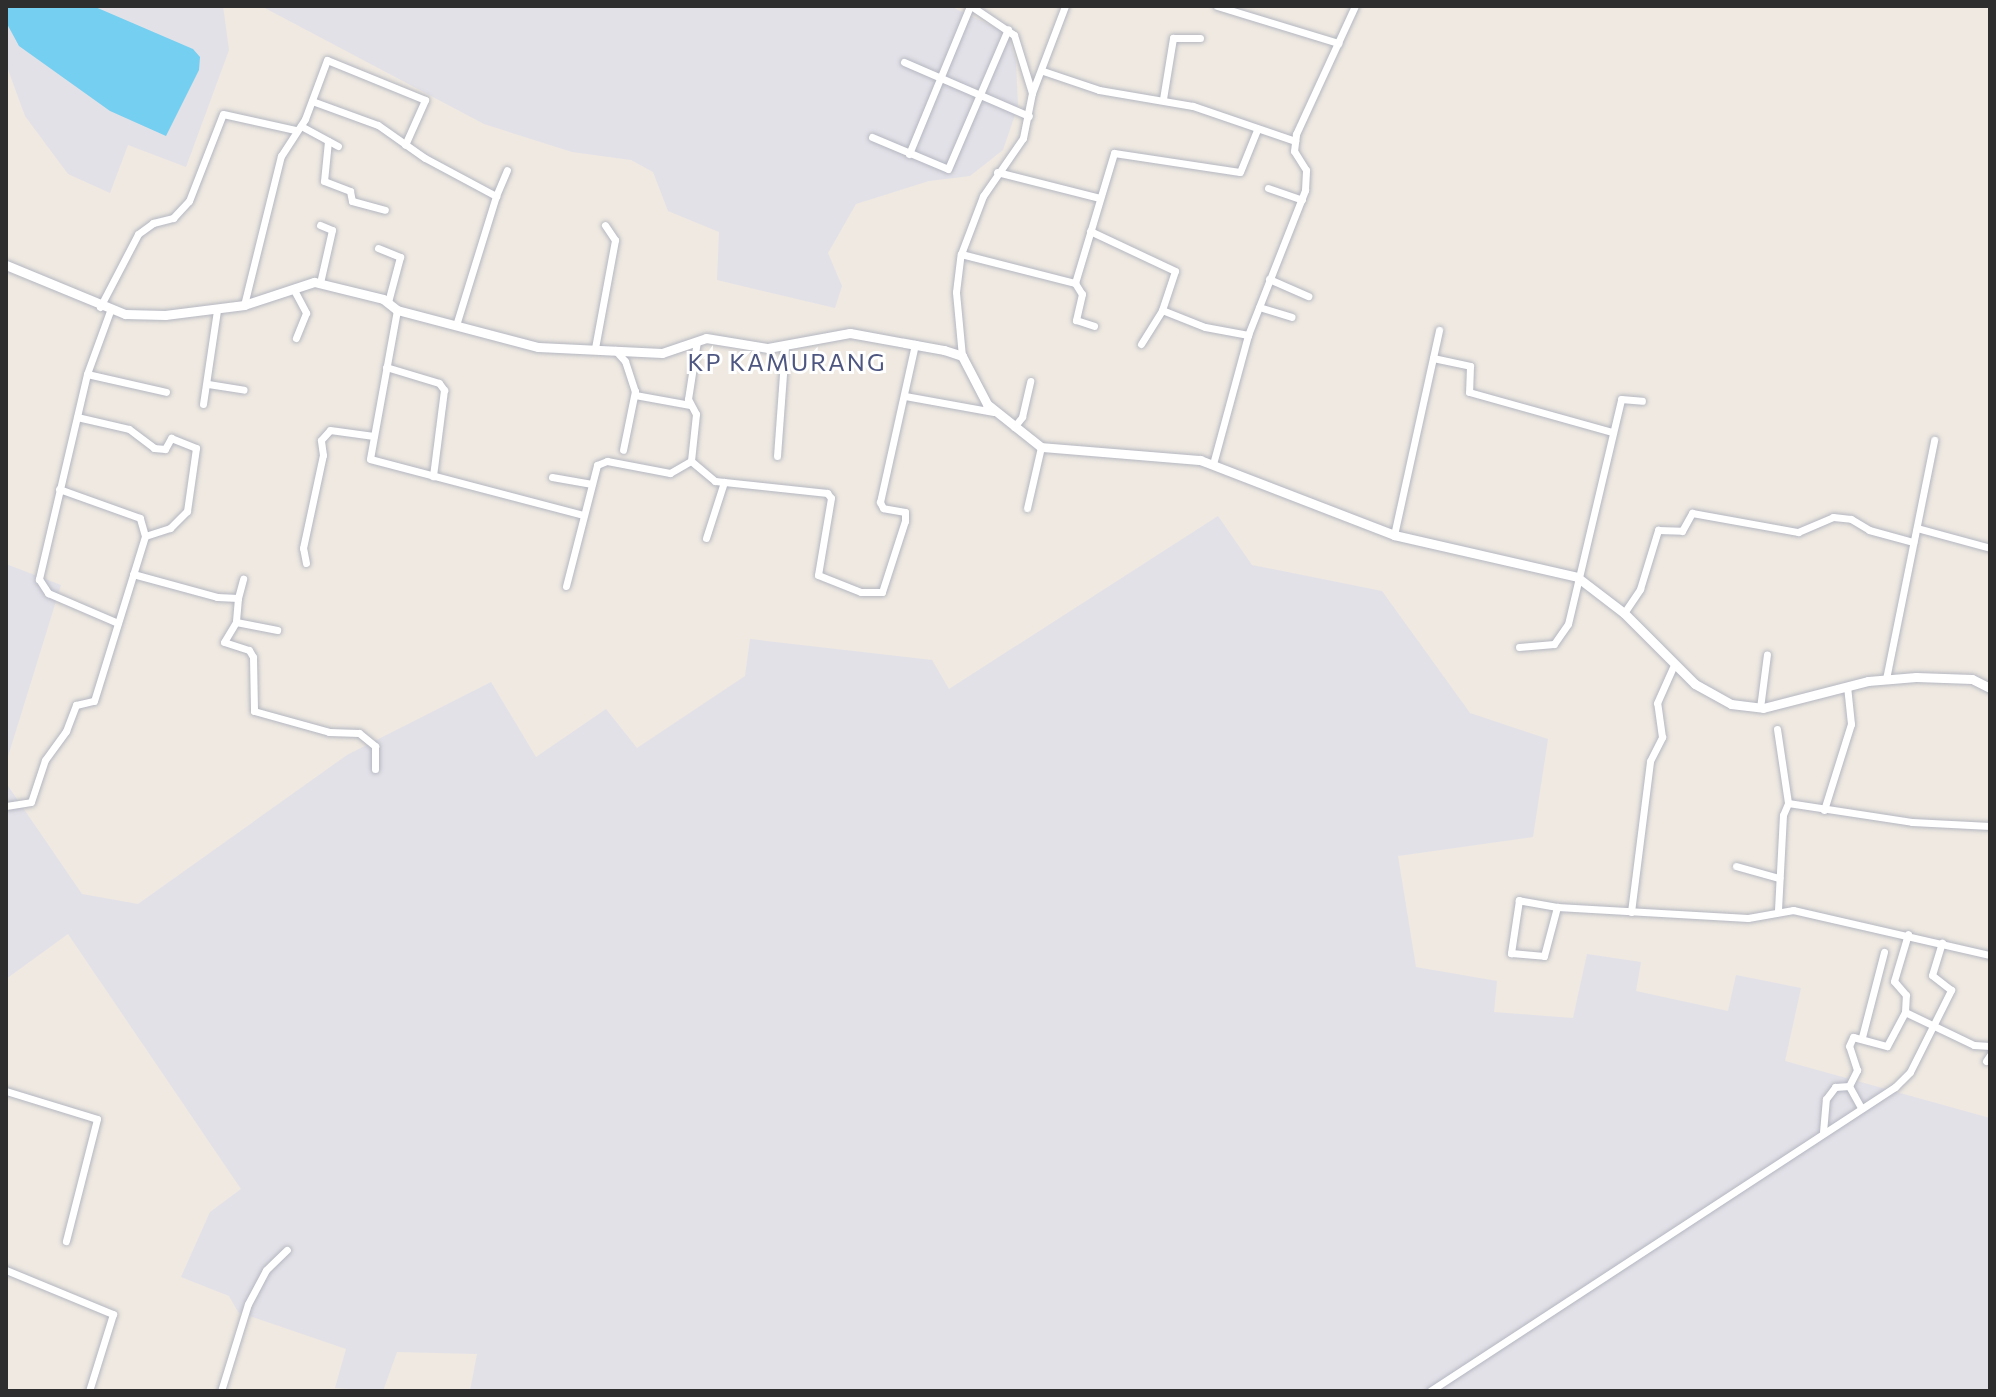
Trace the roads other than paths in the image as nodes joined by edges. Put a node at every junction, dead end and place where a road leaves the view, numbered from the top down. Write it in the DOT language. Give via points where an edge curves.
graph roads {
  1 [pos="970,6"];
  2 [pos="1065,6"];
  3 [pos="1217,6"];
  4 [pos="1355,6"];
  5 [pos="1008,29"];
  6 [pos="1200,38"];
  7 [pos="1338,43"];
  8 [pos="904,62"];
  9 [pos="1043,71"];
  10 [pos="942,79"];
  11 [pos="1032,93"];
  12 [pos="982,95"];
  13 [pos="1163,99"];
  14 [pos="312,101"];
  15 [pos="1029,116"];
  16 [pos="298,128"];
  17 [pos="1257,130"];
  18 [pos="872,137"];
  19 [pos="328,141"];
  20 [pos="1295,141"];
  21 [pos="405,145"];
  22 [pos="338,146"];
  23 [pos="909,154"];
  24 [pos="507,170"];
  25 [pos="997,172"];
  26 [pos="1268,188"];
  27 [pos="496,196"];
  28 [pos="1100,198"];
  29 [pos="1302,200"];
  30 [pos="385,210"];
  31 [pos="320,225"];
  32 [pos="605,225"];
  33 [pos="1090,231"];
  34 [pos="378,248"];
  35 [pos="961,254"];
  36 [pos="6,265"];
  37 [pos="1269,279"];
  38 [pos="320,283"];
  39 [pos="1075,283"];
  40 [pos="294,290"];
  41 [pos="1308,296"];
  42 [pos="388,302"];
  43 [pos="244,305"];
  44 [pos="1259,307"];
  45 [pos="105,309"];
  46 [pos="217,310"];
  47 [pos="397,310"];
  48 [pos="1162,310"];
  49 [pos="1292,317"];
  50 [pos="456,325"];
  51 [pos="1094,326"];
  52 [pos="1439,330"];
  53 [pos="1248,335"];
  54 [pos="296,338"];
  55 [pos="697,341"];
  56 [pos="915,344"];
  57 [pos="1141,344"];
  58 [pos="785,346"];
  59 [pos="595,348"];
  60 [pos="614,348"];
  61 [pos="962,356"];
  62 [pos="1433,358"];
  63 [pos="386,367"];
  64 [pos="87,374"];
  65 [pos="1030,381"];
  66 [pos="208,384"];
  67 [pos="244,390"];
  68 [pos="166,392"];
  69 [pos="635,395"];
  70 [pos="905,396"];
  71 [pos="1642,401"];
  72 [pos="203,404"];
  73 [pos="690,405"];
  74 [pos="994,412"];
  75 [pos="77,417"];
  76 [pos="1014,427"];
  77 [pos="1612,432"];
  78 [pos="374,436"];
  79 [pos="1934,440"];
  80 [pos="1041,447"];
  81 [pos="623,450"];
  82 [pos="777,456"];
  83 [pos="691,461"];
  84 [pos="1213,464"];
  85 [pos="433,476"];
  86 [pos="552,477"];
  87 [pos="724,482"];
  88 [pos="590,484"];
  89 [pos="59,489"];
  90 [pos="1027,508"];
  91 [pos="583,515"];
  92 [pos="1917,528"];
  93 [pos="1394,535"];
  94 [pos="145,536"];
  95 [pos="706,538"];
  96 [pos="1913,542"];
  97 [pos="1990,548"];
  98 [pos="306,563"];
  99 [pos="133,574"];
  100 [pos="1577,577"];
  101 [pos="243,579"];
  102 [pos="566,586"];
  103 [pos="238,598"];
  104 [pos="1624,613"];
  105 [pos="236,622"];
  106 [pos="118,623"];
  107 [pos="277,630"];
  108 [pos="1519,647"];
  109 [pos="1767,654"];
  110 [pos="1673,667"];
  111 [pos="1886,679"];
  112 [pos="1847,686"];
  113 [pos="1990,687"];
  114 [pos="1760,708"];
  115 [pos="1777,729"];
  116 [pos="375,769"];
  117 [pos="1788,803"];
  118 [pos="6,806"];
  119 [pos="1824,810"];
  120 [pos="1990,826"];
  121 [pos="1736,866"];
  122 [pos="1779,878"];
  123 [pos="1557,907"];
  124 [pos="1778,910"];
  125 [pos="1631,912"];
  126 [pos="1908,934"];
  127 [pos="1942,943"];
  128 [pos="1884,952"];
  129 [pos="1990,955"];
  130 [pos="1905,1012"];
  131 [pos="1934,1027"];
  132 [pos="1862,1037"];
  133 [pos="1990,1046"];
  134 [pos="1849,1086"];
  135 [pos="6,1091"];
  136 [pos="1860,1106"];
  137 [pos="1823,1132"];
  138 [pos="66,1241"];
  139 [pos="287,1250"];
  140 [pos="6,1270"];
  141 [pos="89,1391"];
  142 [pos="221,1391"];
  143 [pos="1430,1391"];
  1 -- 5 [label="street"];
  1 -- 10 [label="street"];
  2 -- 9 [label="street"];
  3 -- 7 [label="street"];
  4 -- 7 [label="street"];
  5 -- 11 [label="street"];
  5 -- 12 [label="street"];
  6 -- 13 [label="street" via="1173,38"];
  7 -- 20 [label="street"];
  8 -- 10 [label="street"];
  9 -- 11 [label="street"];
  9 -- 13 [label="street" via="1099,90"];
  10 -- 12 [label="street"];
  10 -- 23 [label="street"];
  11 -- 15 [label="street"];
  12 -- 15 [label="street"];
  12 -- 23 [label="street" via="948,169"];
  13 -- 17 [label="street"];
  14 -- 16 [label="street"];
  14 -- 21 [label="street" via="359,115"];
  14 -- 21 [label="street" via="327,60 422,97 425,107"];
  15 -- 25 [label="street" via="1017,148"];
  16 -- 19 [label="street"];
  16 -- 43 [label="street" via="281,156"];
  16 -- 45 [label="street" via="223,114 189,201 173,218 138,234"];
  17 -- 20 [label="street"];
  17 -- 28 [label="street" via="1240,172 1114,153"];
  18 -- 23 [label="street"];
  19 -- 22 [label="street"];
  19 -- 30 [label="street" via="324,181 350,191 352,201"];
  20 -- 29 [label="street" via="1296,157 1306,170"];
  21 -- 27 [label="street"];
  24 -- 27 [label="street"];
  25 -- 28 [label="street"];
  25 -- 35 [label="street"];
  26 -- 29 [label="street"];
  27 -- 50 [label="street"];
  28 -- 33 [label="street"];
  29 -- 37 [label="street"];
  31 -- 38 [label="street" via="332,230"];
  32 -- 59 [label="street" via="615,240"];
  33 -- 39 [label="street"];
  33 -- 48 [label="street" via="1175,271"];
  34 -- 42 [label="street" via="400,257"];
  35 -- 39 [label="street"];
  35 -- 61 [label="street" via="956,292"];
  36 -- 45 [label="street"];
  37 -- 41 [label="street"];
  37 -- 44 [label="street"];
  38 -- 40 [label="street"];
  38 -- 42 [label="street"];
  39 -- 51 [label="street" via="1082,294 1076,320"];
  40 -- 43 [label="street"];
  40 -- 54 [label="street" via="306,313"];
  42 -- 47 [label="street"];
  43 -- 46 [label="street"];
  44 -- 49 [label="street"];
  44 -- 53 [label="street"];
  45 -- 46 [label="street" via="165,315"];
  45 -- 64 [label="street"];
  46 -- 66 [label="street"];
  47 -- 50 [label="street"];
  47 -- 63 [label="street"];
  48 -- 53 [label="street" via="1205,327"];
  48 -- 57 [label="street"];
  50 -- 59 [label="street" via="538,347"];
  52 -- 62 [label="street"];
  53 -- 84 [label="street"];
  55 -- 58 [label="street"];
  55 -- 60 [label="street" via="662,353"];
  55 -- 73 [label="street"];
  56 -- 58 [label="street" via="850,333"];
  56 -- 61 [label="street"];
  56 -- 70 [label="street"];
  58 -- 82 [label="street"];
  59 -- 60 [label="street"];
  60 -- 69 [label="street" via="625,361"];
  61 -- 74 [label="street"];
  62 -- 77 [label="street" via="1470,366 1469,392"];
  62 -- 93 [label="street"];
  63 -- 78 [label="street"];
  63 -- 85 [label="street" via="439,383 444,390"];
  64 -- 68 [label="street"];
  64 -- 75 [label="street"];
  65 -- 76 [label="street" via="1022,417"];
  66 -- 67 [label="street"];
  66 -- 72 [label="street"];
  69 -- 73 [label="street"];
  69 -- 81 [label="street"];
  70 -- 74 [label="street"];
  70 -- 87 [label="street" via="880,502 883,508 905,512 905,521 882,592 861,592 818,575 830,510 827,493"];
  71 -- 77 [label="street" via="1621,399"];
  73 -- 83 [label="street" via="696,414"];
  74 -- 76 [label="street"];
  75 -- 89 [label="street"];
  75 -- 94 [label="street" via="129,429 154,448 165,449 171,438 196,448 187,511 170,528"];
  76 -- 80 [label="street"];
  77 -- 100 [label="street"];
  78 -- 85 [label="street" via="370,459"];
  78 -- 98 [label="street" via="330,430 321,440 323,455 303,548"];
  79 -- 92 [label="street"];
  80 -- 84 [label="street"];
  80 -- 90 [label="street"];
  83 -- 87 [label="street" via="705,476"];
  83 -- 88 [label="street" via="670,473 603,462"];
  84 -- 93 [label="street"];
  85 -- 91 [label="street"];
  86 -- 88 [label="street"];
  87 -- 95 [label="street"];
  88 -- 91 [label="street"];
  89 -- 94 [label="street" via="140,518"];
  89 -- 106 [label="street" via="39,563 41,587"];
  91 -- 102 [label="street"];
  92 -- 96 [label="street"];
  92 -- 97 [label="street"];
  93 -- 100 [label="street"];
  94 -- 99 [label="street"];
  96 -- 104 [label="street" via="1863,528 1851,519 1833,517 1798,532 1692,513 1682,531 1661,528 1655,534 1640,589"];
  96 -- 111 [label="street"];
  99 -- 103 [label="street"];
  99 -- 106 [label="street"];
  100 -- 104 [label="street"];
  100 -- 108 [label="street" via="1568,624 1554,644"];
  101 -- 103 [label="street"];
  103 -- 105 [label="street"];
  104 -- 110 [label="street"];
  105 -- 107 [label="street"];
  105 -- 116 [label="street" via="224,642 249,650 253,657 257,714 296,719 329,732 359,733 375,746"];
  106 -- 118 [label="street" via="94,701 76,705 66,731 45,760 31,802"];
  109 -- 114 [label="street"];
  110 -- 114 [label="street" via="1713,696"];
  110 -- 125 [label="street" via="1657,703 1662,737 1648,769"];
  111 -- 112 [label="street"];
  111 -- 113 [label="street" via="1951,677"];
  112 -- 114 [label="street"];
  112 -- 119 [label="street" via="1851,724"];
  115 -- 117 [label="street"];
  117 -- 119 [label="street"];
  117 -- 122 [label="street"];
  119 -- 120 [label="street"];
  121 -- 122 [label="street"];
  122 -- 124 [label="street"];
  123 -- 123 [label="street" via="1519,900 1511,953 1544,956"];
  123 -- 125 [label="street"];
  124 -- 125 [label="street" via="1748,918"];
  124 -- 126 [label="street"];
  126 -- 127 [label="street"];
  126 -- 130 [label="street" via="1894,981 1906,995"];
  127 -- 129 [label="street"];
  127 -- 131 [label="street" via="1932,975 1951,990"];
  128 -- 132 [label="street"];
  130 -- 131 [label="street"];
  130 -- 132 [label="street" via="1887,1046"];
  131 -- 133 [label="street"];
  131 -- 136 [label="street" via="1910,1072"];
  132 -- 134 [label="street" via="1850,1041 1857,1070"];
  134 -- 136 [label="street"];
  134 -- 137 [label="street" via="1835,1087 1826,1099"];
  135 -- 138 [label="street" via="97,1119"];
  136 -- 137 [label="street"];
  137 -- 143 [label="street"];
  139 -- 142 [label="street" via="266,1270 248,1304"];
  140 -- 141 [label="street" via="113,1314"];
}
